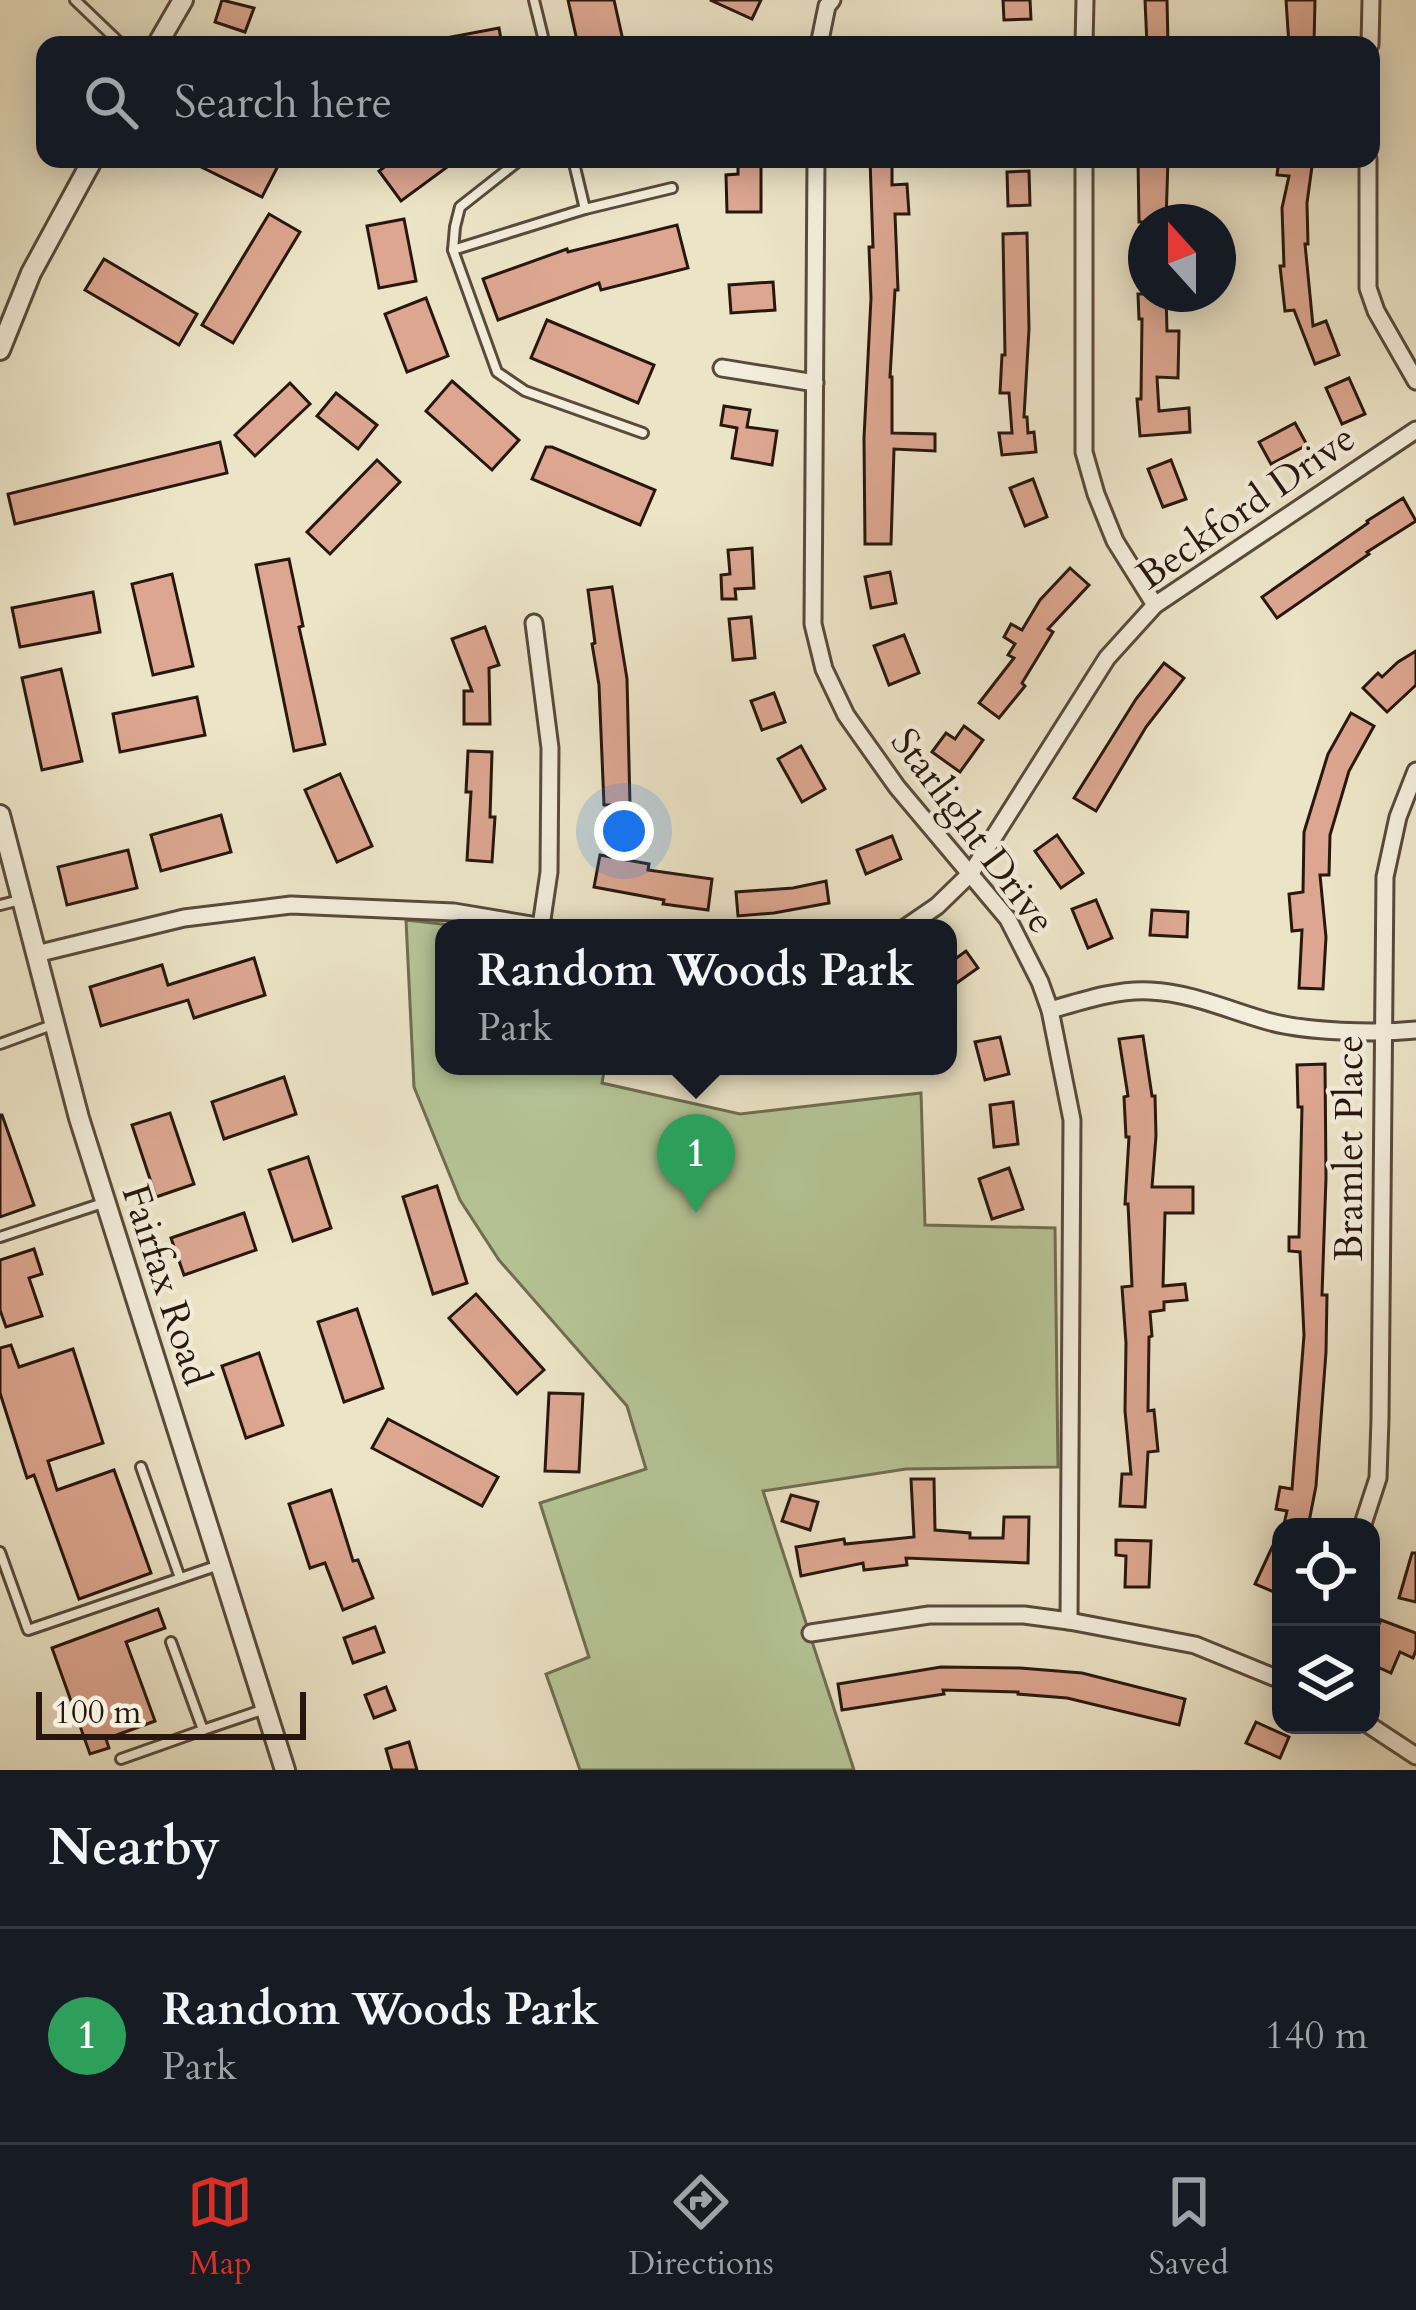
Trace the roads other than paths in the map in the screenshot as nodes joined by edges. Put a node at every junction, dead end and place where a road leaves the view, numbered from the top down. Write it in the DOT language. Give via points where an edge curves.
graph roads {
  1 [pos="75,0"];
  2 [pos="183,0"];
  3 [pos="534,0"];
  4 [pos="832,0"];
  5 [pos="1084,0"];
  6 [pos="1372,0"];
  7 [pos="113,36"];
  8 [pos="162,36"];
  9 [pos="543,36"];
  10 [pos="821,36"];
  11 [pos="1084,36"];
  12 [pos="1370,36"];
  13 [pos="87,168"];
  14 [pos="510,168"];
  15 [pos="575,168"];
  16 [pos="816,168"];
  17 [pos="1084,168"];
  18 [pos="1368,168"];
  19 [pos="672,188"];
  20 [pos="585,209"];
  21 [pos="452,250"];
  22 [pos="6,317"];
  23 [pos="0,350"];
  24 [pos="722,368"];
  25 [pos="1416,381"];
  26 [pos="815,383"];
  27 [pos="1416,430"];
  28 [pos="643,433"];
  29 [pos="1155,605"];
  30 [pos="534,623"];
  31 [pos="1416,771"];
  32 [pos="0,815"];
  33 [pos="971,873"];
  34 [pos="22,900"];
  35 [pos="0,905"];
  36 [pos="496,919"];
  37 [pos="546,919"];
  38 [pos="918,919"];
  39 [pos="36,954"];
  40 [pos="1050,1010"];
  41 [pos="53,1025"];
  42 [pos="1416,1030"];
  43 [pos="1383,1033"];
  44 [pos="0,1044"];
  45 [pos="105,1202"];
  46 [pos="0,1237"];
  47 [pos="141,1467"];
  48 [pos="1365,1518"];
  49 [pos="0,1552"];
  50 [pos="221,1565"];
  51 [pos="180,1578"];
  52 [pos="1069,1621"];
  53 [pos="811,1633"];
  54 [pos="171,1642"];
  55 [pos="1272,1676"];
  56 [pos="266,1708"];
  57 [pos="203,1730"];
  58 [pos="1380,1732"];
  59 [pos="1416,1756"];
  60 [pos="121,1759"];
  61 [pos="286,1770"];
  1 -- 7 [label="lane"];
  2 -- 8 [label="street"];
  3 -- 9 [label="lane"];
  4 -- 10 [label="street"];
  5 -- 11 [label="street"];
  6 -- 12 [label="street"];
  13 -- 22 [label="street"];
  14 -- 21 [label="lane" via="460,207"];
  15 -- 20 [label="lane"];
  16 -- 26 [label="street, Starlight Drive"];
  17 -- 29 [label="street" via="1084,452 1114,541"];
  18 -- 25 [label="street" via="1368,288"];
  19 -- 20 [label="lane"];
  20 -- 21 [label="lane"];
  21 -- 28 [label="lane" via="496,372 525,391"];
  22 -- 23 [label="street"];
  24 -- 26 [label="street"];
  26 -- 33 [label="street, Starlight Drive" via="813,623 824,669 869,749"];
  27 -- 29 [label="street, Beckford Drive"];
  29 -- 33 [label="street, Beckford Drive" via="1107,658"];
  30 -- 37 [label="street" via="550,748"];
  31 -- 43 [label="street, Bramlet Place" via="1385,878"];
  32 -- 34 [label="street, Fairfax Road"];
  33 -- 38 [label="street, Beckford Drive"];
  33 -- 40 [label="street, Starlight Drive" via="1008,919"];
  34 -- 35 [label="lane"];
  34 -- 39 [label="street, Fairfax Road"];
  36 -- 39 [label="street" via="292,905 184,918"];
  39 -- 41 [label="street, Fairfax Road"];
  40 -- 43 [label="street" via="1148,990 1270,1022"];
  40 -- 52 [label="street, Starlight Drive" via="1072,1120"];
  41 -- 44 [label="lane"];
  41 -- 45 [label="street, Fairfax Road"];
  42 -- 43 [label="street"];
  43 -- 48 [label="street, Bramlet Place" via="1379,1458"];
  45 -- 46 [label="lane"];
  45 -- 50 [label="street, Fairfax Road"];
  47 -- 51 [label="lane"];
  49 -- 51 [label="lane" via="28,1630"];
  50 -- 51 [label="lane"];
  50 -- 56 [label="street, Fairfax Road"];
  52 -- 53 [label="street" via="929,1615"];
  52 -- 55 [label="street" via="1195,1646"];
  54 -- 57 [label="lane"];
  56 -- 57 [label="lane"];
  56 -- 61 [label="street, Fairfax Road"];
  57 -- 60 [label="lane"];
  58 -- 59 [label="street"];
}
